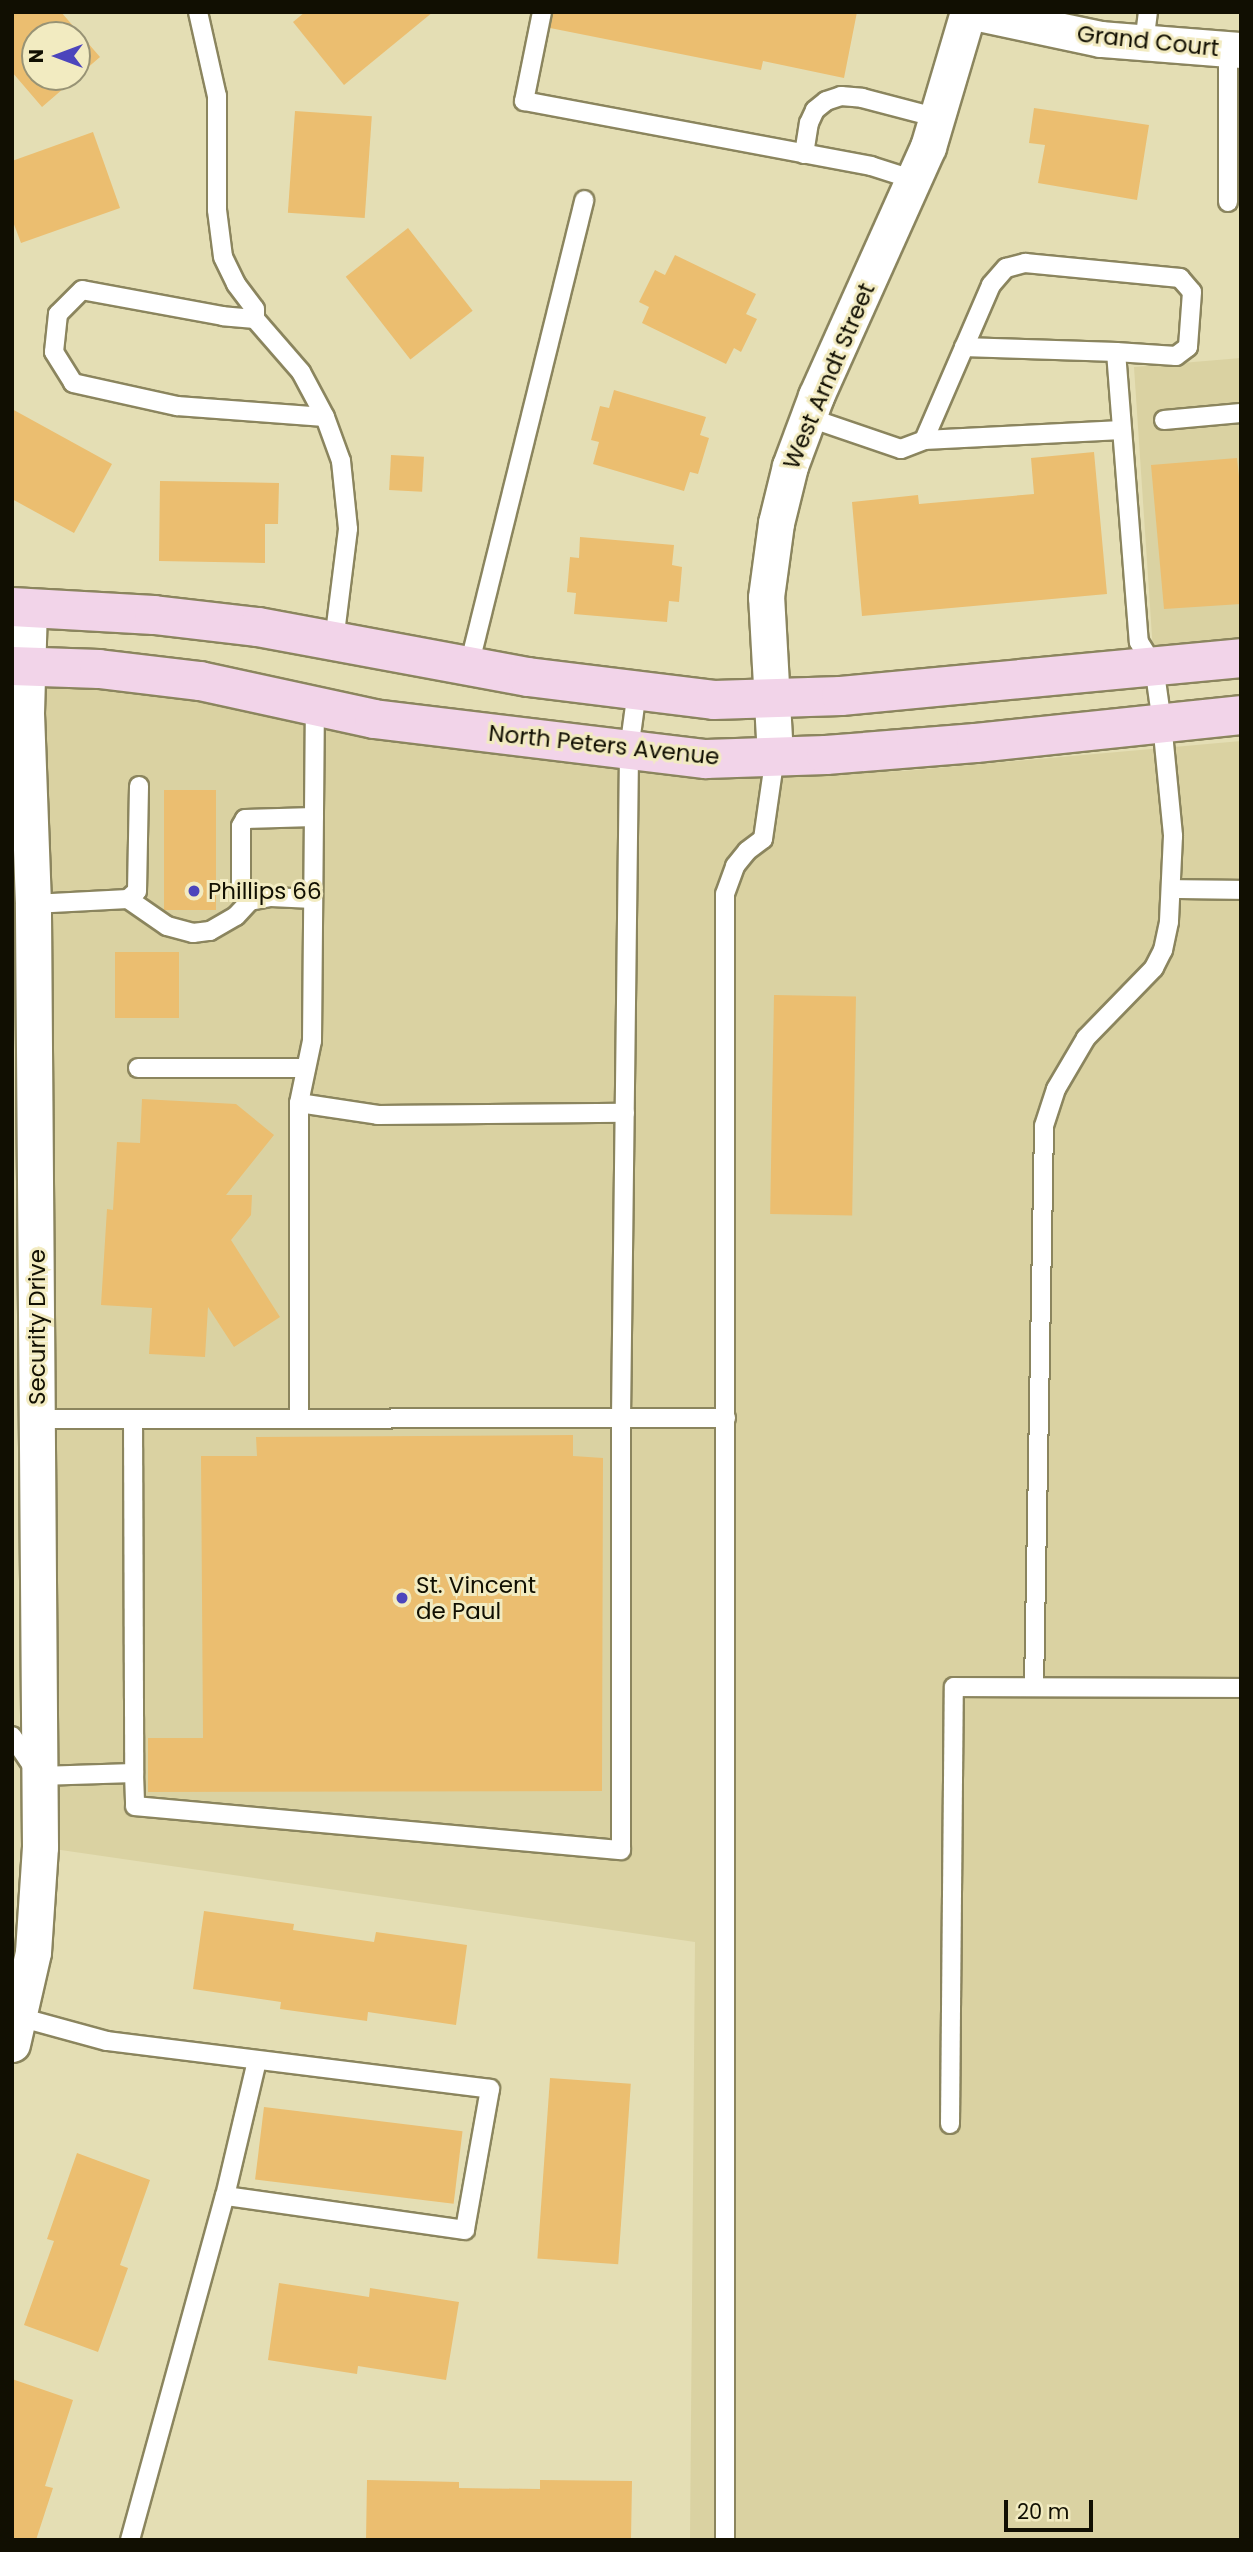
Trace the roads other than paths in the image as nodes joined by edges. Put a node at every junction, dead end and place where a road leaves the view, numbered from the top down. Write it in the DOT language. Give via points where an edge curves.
graph roads {
  1 [pos="198,12"];
  2 [pos="542,12"];
  3 [pos="968,12"];
  4 [pos="974,12"];
  5 [pos="1146,28"];
  6 [pos="1235,50"];
  7 [pos="938,118"];
  8 [pos="804,154"];
  9 [pos="915,180"];
  10 [pos="584,200"];
  11 [pos="1228,202"];
  12 [pos="256,319"];
  13 [pos="964,347"];
  14 [pos="1116,352"];
  15 [pos="1241,413"];
  16 [pos="325,416"];
  17 [pos="807,417"];
  18 [pos="1164,420"];
  19 [pos="1122,430"];
  20 [pos="923,440"];
  21 [pos="21,608"];
  22 [pos="334,642"];
  23 [pos="1241,658"];
  24 [pos="21,666"];
  25 [pos="469,666"];
  26 [pos="1154,666"];
  27 [pos="637,691"];
  28 [pos="770,698"];
  29 [pos="315,706"];
  30 [pos="1241,715"];
  31 [pos="1162,723"];
  32 [pos="629,750"];
  33 [pos="775,756"];
  34 [pos="139,786"];
  35 [pos="314,817"];
  36 [pos="1171,889"];
  37 [pos="1241,890"];
  38 [pos="128,899"];
  39 [pos="313,899"];
  40 [pos="250,901"];
  41 [pos="33,904"];
  42 [pos="138,1068"];
  43 [pos="306,1068"];
  44 [pos="299,1103"];
  45 [pos="24,1111"];
  46 [pos="625,1113"];
  47 [pos="621,1418"];
  48 [pos="726,1418"];
  49 [pos="37,1419"];
  50 [pos="133,1419"];
  51 [pos="299,1419"];
  52 [pos="1034,1687"];
  53 [pos="1241,1688"];
  54 [pos="21,1730"];
  55 [pos="134,1773"];
  56 [pos="39,1776"];
  57 [pos="16,2031"];
  58 [pos="257,2061"];
  59 [pos="950,2124"];
  60 [pos="225,2196"];
  61 [pos="130,2540"];
  62 [pos="725,2540"];
  1 -- 12 [label="lane" via="217,96 217,210 223,257 255,309"];
  2 -- 8 [label="lane" via="524,101"];
  3 -- 7 [label="street, West Arndt Street"];
  4 -- 5 [label="street, Grand Court" via="1053,31"];
  5 -- 6 [label="street, Grand Court"];
  6 -- 11 [label="lane"];
  7 -- 8 [label="lane" via="841,96 815,110"];
  7 -- 9 [label="street, West Arndt Street"];
  8 -- 9 [label="lane" via="871,166"];
  9 -- 17 [label="street, West Arndt Street"];
  10 -- 25 [label="lane"];
  12 -- 16 [label="lane" via="301,372"];
  12 -- 16 [label="lane" via="82,290 58,314 54,352 73,383 177,406"];
  13 -- 14 [label="lane"];
  13 -- 14 [label="lane" via="991,285 1006,268 1025,263 1180,278 1192,292 1188,347 1176,356"];
  13 -- 20 [label="lane"];
  14 -- 19 [label="lane"];
  15 -- 18 [label="lane"];
  16 -- 22 [label="lane" via="341,461 348,509"];
  17 -- 20 [label="lane" via="901,449"];
  17 -- 28 [label="street, West Arndt Street" via="776,523 768,576"];
  19 -- 20 [label="lane"];
  19 -- 26 [label="lane" via="1139,642"];
  21 -- 22 [label="main road" via="258,626"];
  21 -- 24 [label="street, Security Drive"];
  22 -- 25 [label="main road"];
  23 -- 26 [label="main road"];
  24 -- 29 [label="main road, North Peters Avenue" via="99,669 200,681"];
  24 -- 41 [label="street, Security Drive"];
  25 -- 27 [label="main road"];
  26 -- 28 [label="main road" via="841,696"];
  26 -- 31 [label="lane"];
  27 -- 28 [label="main road" via="714,700"];
  27 -- 32 [label="lane"];
  28 -- 33 [label="street, West Arndt Street"];
  29 -- 32 [label="main road, North Peters Avenue" via="374,719"];
  29 -- 35 [label="lane"];
  30 -- 31 [label="main road, North Peters Avenue"];
  31 -- 33 [label="main road, North Peters Avenue" via="976,743"];
  31 -- 36 [label="lane" via="1172,836"];
  32 -- 33 [label="main road, North Peters Avenue" via="706,758"];
  32 -- 46 [label="lane"];
  33 -- 48 [label="lane" via="763,839 740,858 726,894"];
  34 -- 38 [label="lane" via="140,881"];
  35 -- 39 [label="lane"];
  35 -- 40 [label="lane" via="244,819 240,826 240,883"];
  36 -- 37 [label="lane"];
  36 -- 52 [label="lane" via="1168,932 1159,960 1086,1038 1056,1089 1044,1126"];
  38 -- 40 [label="lane" via="167,926 193,933 236,916"];
  38 -- 41 [label="lane"];
  39 -- 40 [label="lane"];
  39 -- 43 [label="lane" via="312,1041"];
  41 -- 45 [label="street, Security Drive"];
  42 -- 43 [label="lane"];
  43 -- 44 [label="lane"];
  44 -- 46 [label="lane" via="378,1115"];
  44 -- 51 [label="lane"];
  45 -- 49 [label="street, Security Drive"];
  46 -- 47 [label="lane"];
  47 -- 48 [label="lane"];
  47 -- 51 [label="lane"];
  47 -- 55 [label="lane" via="621,1850 135,1806"];
  48 -- 62 [label="lane"];
  49 -- 50 [label="lane"];
  49 -- 54 [label="street, Security Drive"];
  50 -- 51 [label="lane"];
  50 -- 55 [label="lane"];
  52 -- 53 [label="lane"];
  52 -- 59 [label="lane" via="954,1687"];
  54 -- 56 [label="street, Security Drive"];
  55 -- 56 [label="lane"];
  56 -- 57 [label="street, Security Drive" via="33,1952"];
  57 -- 58 [label="lane"];
  58 -- 60 [label="lane"];
  58 -- 60 [label="lane" via="490,2089 464,2230"];
  60 -- 61 [label="lane"];
}
